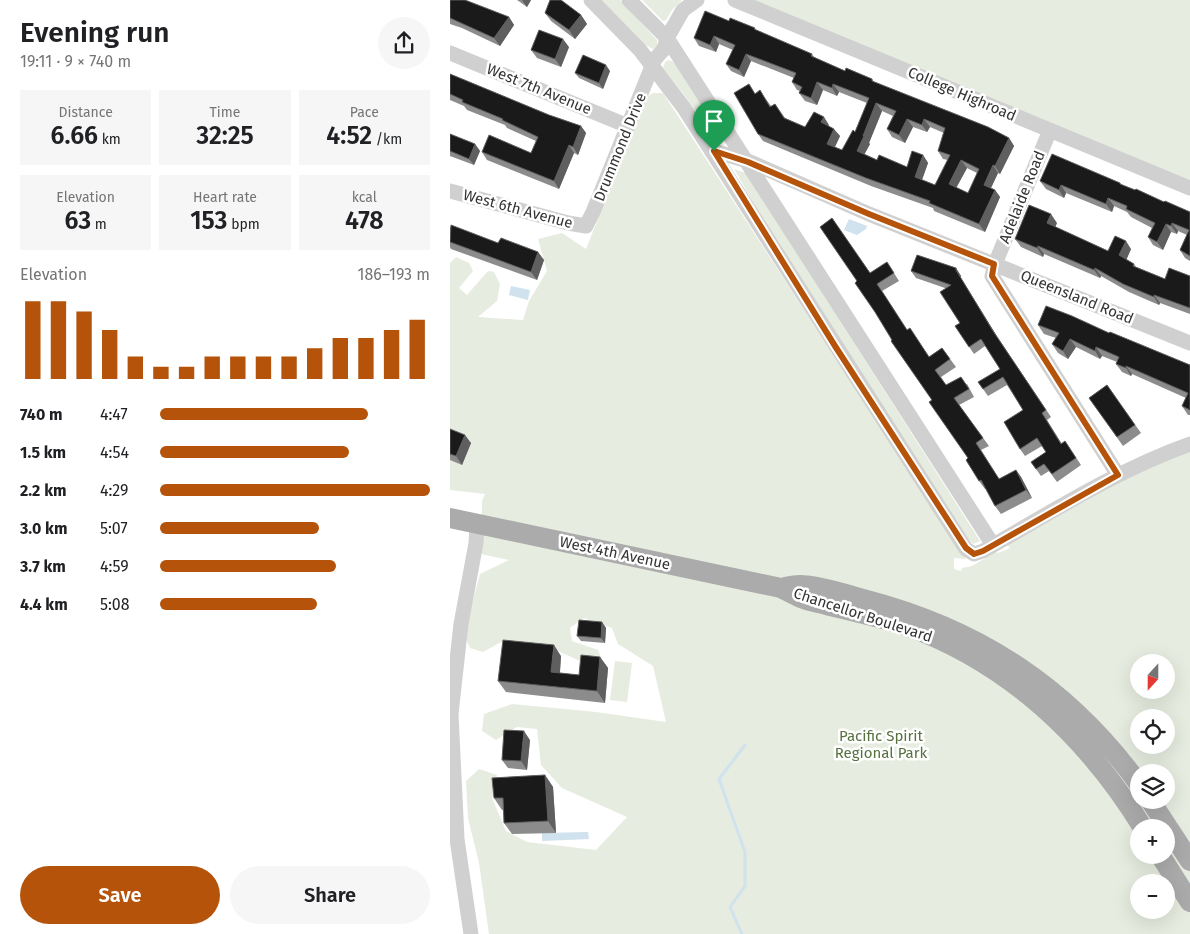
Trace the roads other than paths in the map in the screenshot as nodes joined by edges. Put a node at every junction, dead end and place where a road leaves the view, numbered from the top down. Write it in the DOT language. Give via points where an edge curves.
graph roads {
  1 [pos="591,0"];
  2 [pos="629,0"];
  3 [pos="697,0"];
  4 [pos="735,0"];
  5 [pos="667,38"];
  6 [pos="450,53"];
  7 [pos="653,67"];
  8 [pos="628,126"];
  9 [pos="1050,130"];
  10 [pos="714,151"];
  11 [pos="748,162"];
  12 [pos="1190,188"];
  13 [pos="450,191"];
  14 [pos="586,226"];
  15 [pos="994,264"];
  16 [pos="1190,343"];
  17 [pos="1190,444"];
  18 [pos="1118,475"];
  19 [pos="450,518"];
  20 [pos="477,524"];
  21 [pos="993,545"];
  22 [pos="781,588"];
  23 [pos="1130,773"];
  24 [pos="1156,809"];
  25 [pos="1137,819"];
  26 [pos="1190,861"];
  27 [pos="1166,864"];
  28 [pos="1190,902"];
  29 [pos="471,934"];
  1 -- 7 [label="street"];
  2 -- 5 [label="street"];
  3 -- 5 [label="street" via="683,10"];
  4 -- 9 [label="street, College Highroad"];
  5 -- 7 [label="street"];
  5 -- 11 [label="street"];
  6 -- 8 [label="street, West 7th Avenue"];
  7 -- 8 [label="street, Drummond Drive"];
  7 -- 10 [label="street"];
  8 -- 14 [label="street, Drummond Drive"];
  9 -- 12 [label="street, College Highroad"];
  9 -- 15 [label="street, Adelaide Road"];
  10 -- 11 [label="street, Queensland Road"];
  10 -- 21 [label="street" via="966,548 974,554"];
  11 -- 15 [label="street, Queensland Road"];
  11 -- 21 [label="street"];
  13 -- 14 [label="street, West 6th Avenue"];
  15 -- 16 [label="street, Queensland Road"];
  15 -- 18 [label="street" via="992,276"];
  17 -- 18 [label="street" via="1160,454"];
  18 -- 21 [label="street"];
  19 -- 20 [label="main road, West 4th Avenue"];
  20 -- 22 [label="main road, West 4th Avenue"];
  20 -- 29 [label="street" via="451,714 457,839"];
  22 -- 23 [label="main road, Chancellor Boulevard" via="800,584 874,601 913,613 976,641 1013,662 1063,700 1090,725"];
  22 -- 25 [label="main road, Chancellor Boulevard" via="802,599 882,619 934,637 1015,684 1086,749"];
  24 -- 26 [label="main road"];
  27 -- 28 [label="main road"];
}
